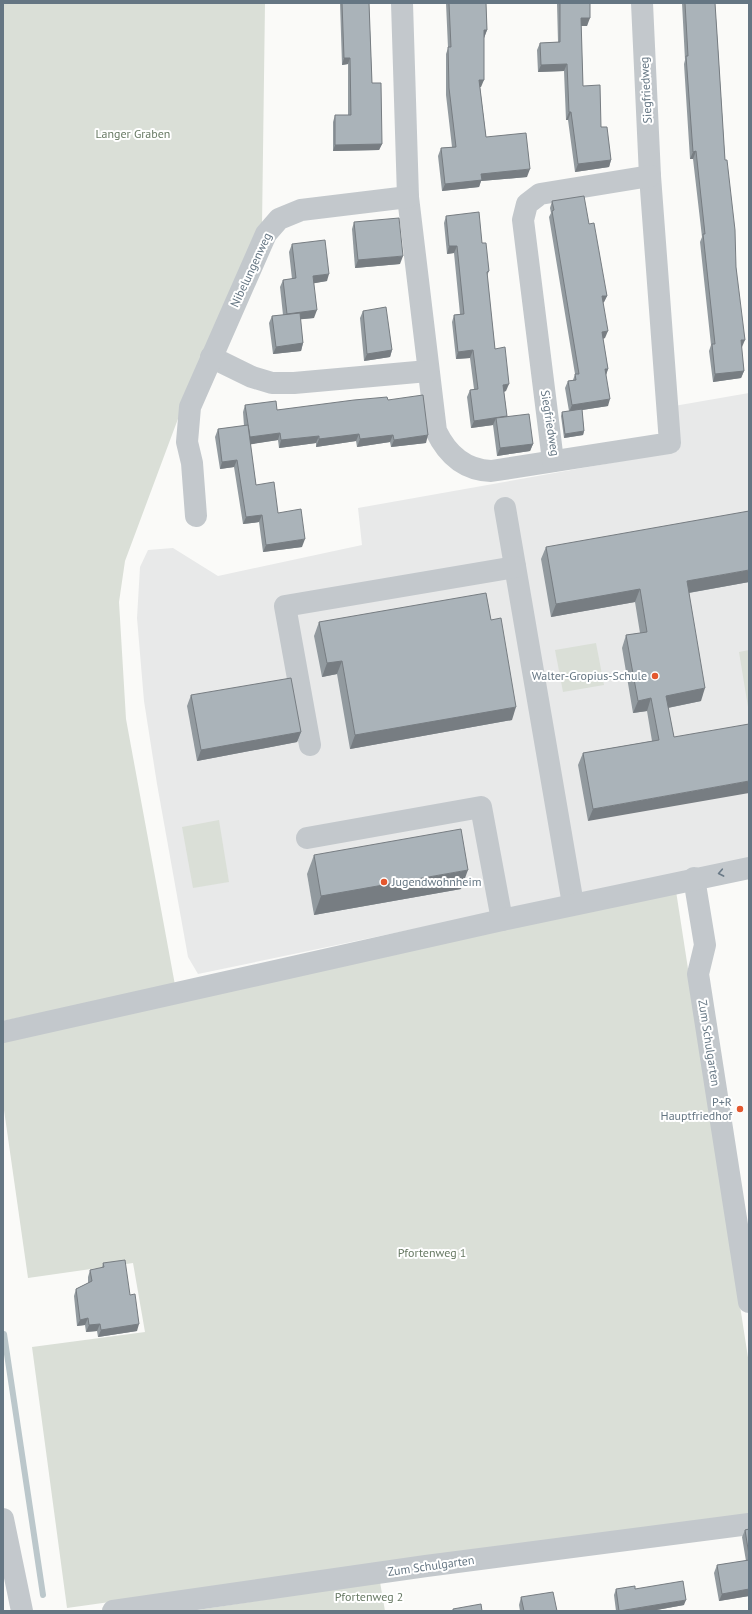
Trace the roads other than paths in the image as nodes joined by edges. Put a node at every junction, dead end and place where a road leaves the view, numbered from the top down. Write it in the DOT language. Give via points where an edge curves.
graph roads {
  1 [pos="402,3"];
  2 [pos="642,3"];
  3 [pos="650,176"];
  4 [pos="408,197"];
  5 [pos="211,357"];
  6 [pos="428,371"];
  7 [pos="553,461"];
  8 [pos="505,508"];
  9 [pos="196,516"];
  10 [pos="515,567"];
  11 [pos="310,745"];
  12 [pos="307,838"];
  13 [pos="749,868"];
  14 [pos="694,878"];
  15 [pos="573,904"];
  16 [pos="502,920"];
  17 [pos="3,1032"];
  18 [pos="749,1302"];
  19 [pos="3,1519"];
  20 [pos="749,1524"];
  21 [pos="22,1611"];
  22 [pos="113,1611"];
  1 -- 4 [label="street"];
  2 -- 3 [label="street, Siegfriedweg"];
  3 -- 7 [label="street, Siegfriedweg" via="670,443"];
  3 -- 7 [label="street, Siegfriedweg" via="540,194 527,204 523,220"];
  4 -- 5 [label="street, Nibelungenweg" via="301,210 279,219 266,234"];
  4 -- 6 [label="street"];
  5 -- 6 [label="street" via="252,377 272,383"];
  5 -- 9 [label="street, Nibelungenweg" via="190,406 187,442 192,463"];
  6 -- 7 [label="street" via="436,431 442,445 454,458 469,467 481,470"];
  8 -- 10 [label="street"];
  10 -- 11 [label="street" via="285,606"];
  10 -- 15 [label="street"];
  12 -- 16 [label="street" via="481,808"];
  13 -- 14 [label="street, one-way"];
  14 -- 15 [label="street"];
  14 -- 18 [label="street, Zum Schulgarten" via="705,945 698,974"];
  15 -- 16 [label="street"];
  16 -- 17 [label="street"];
  19 -- 21 [label="street"];
  20 -- 22 [label="street, Zum Schulgarten" via="434,1565"];
}
